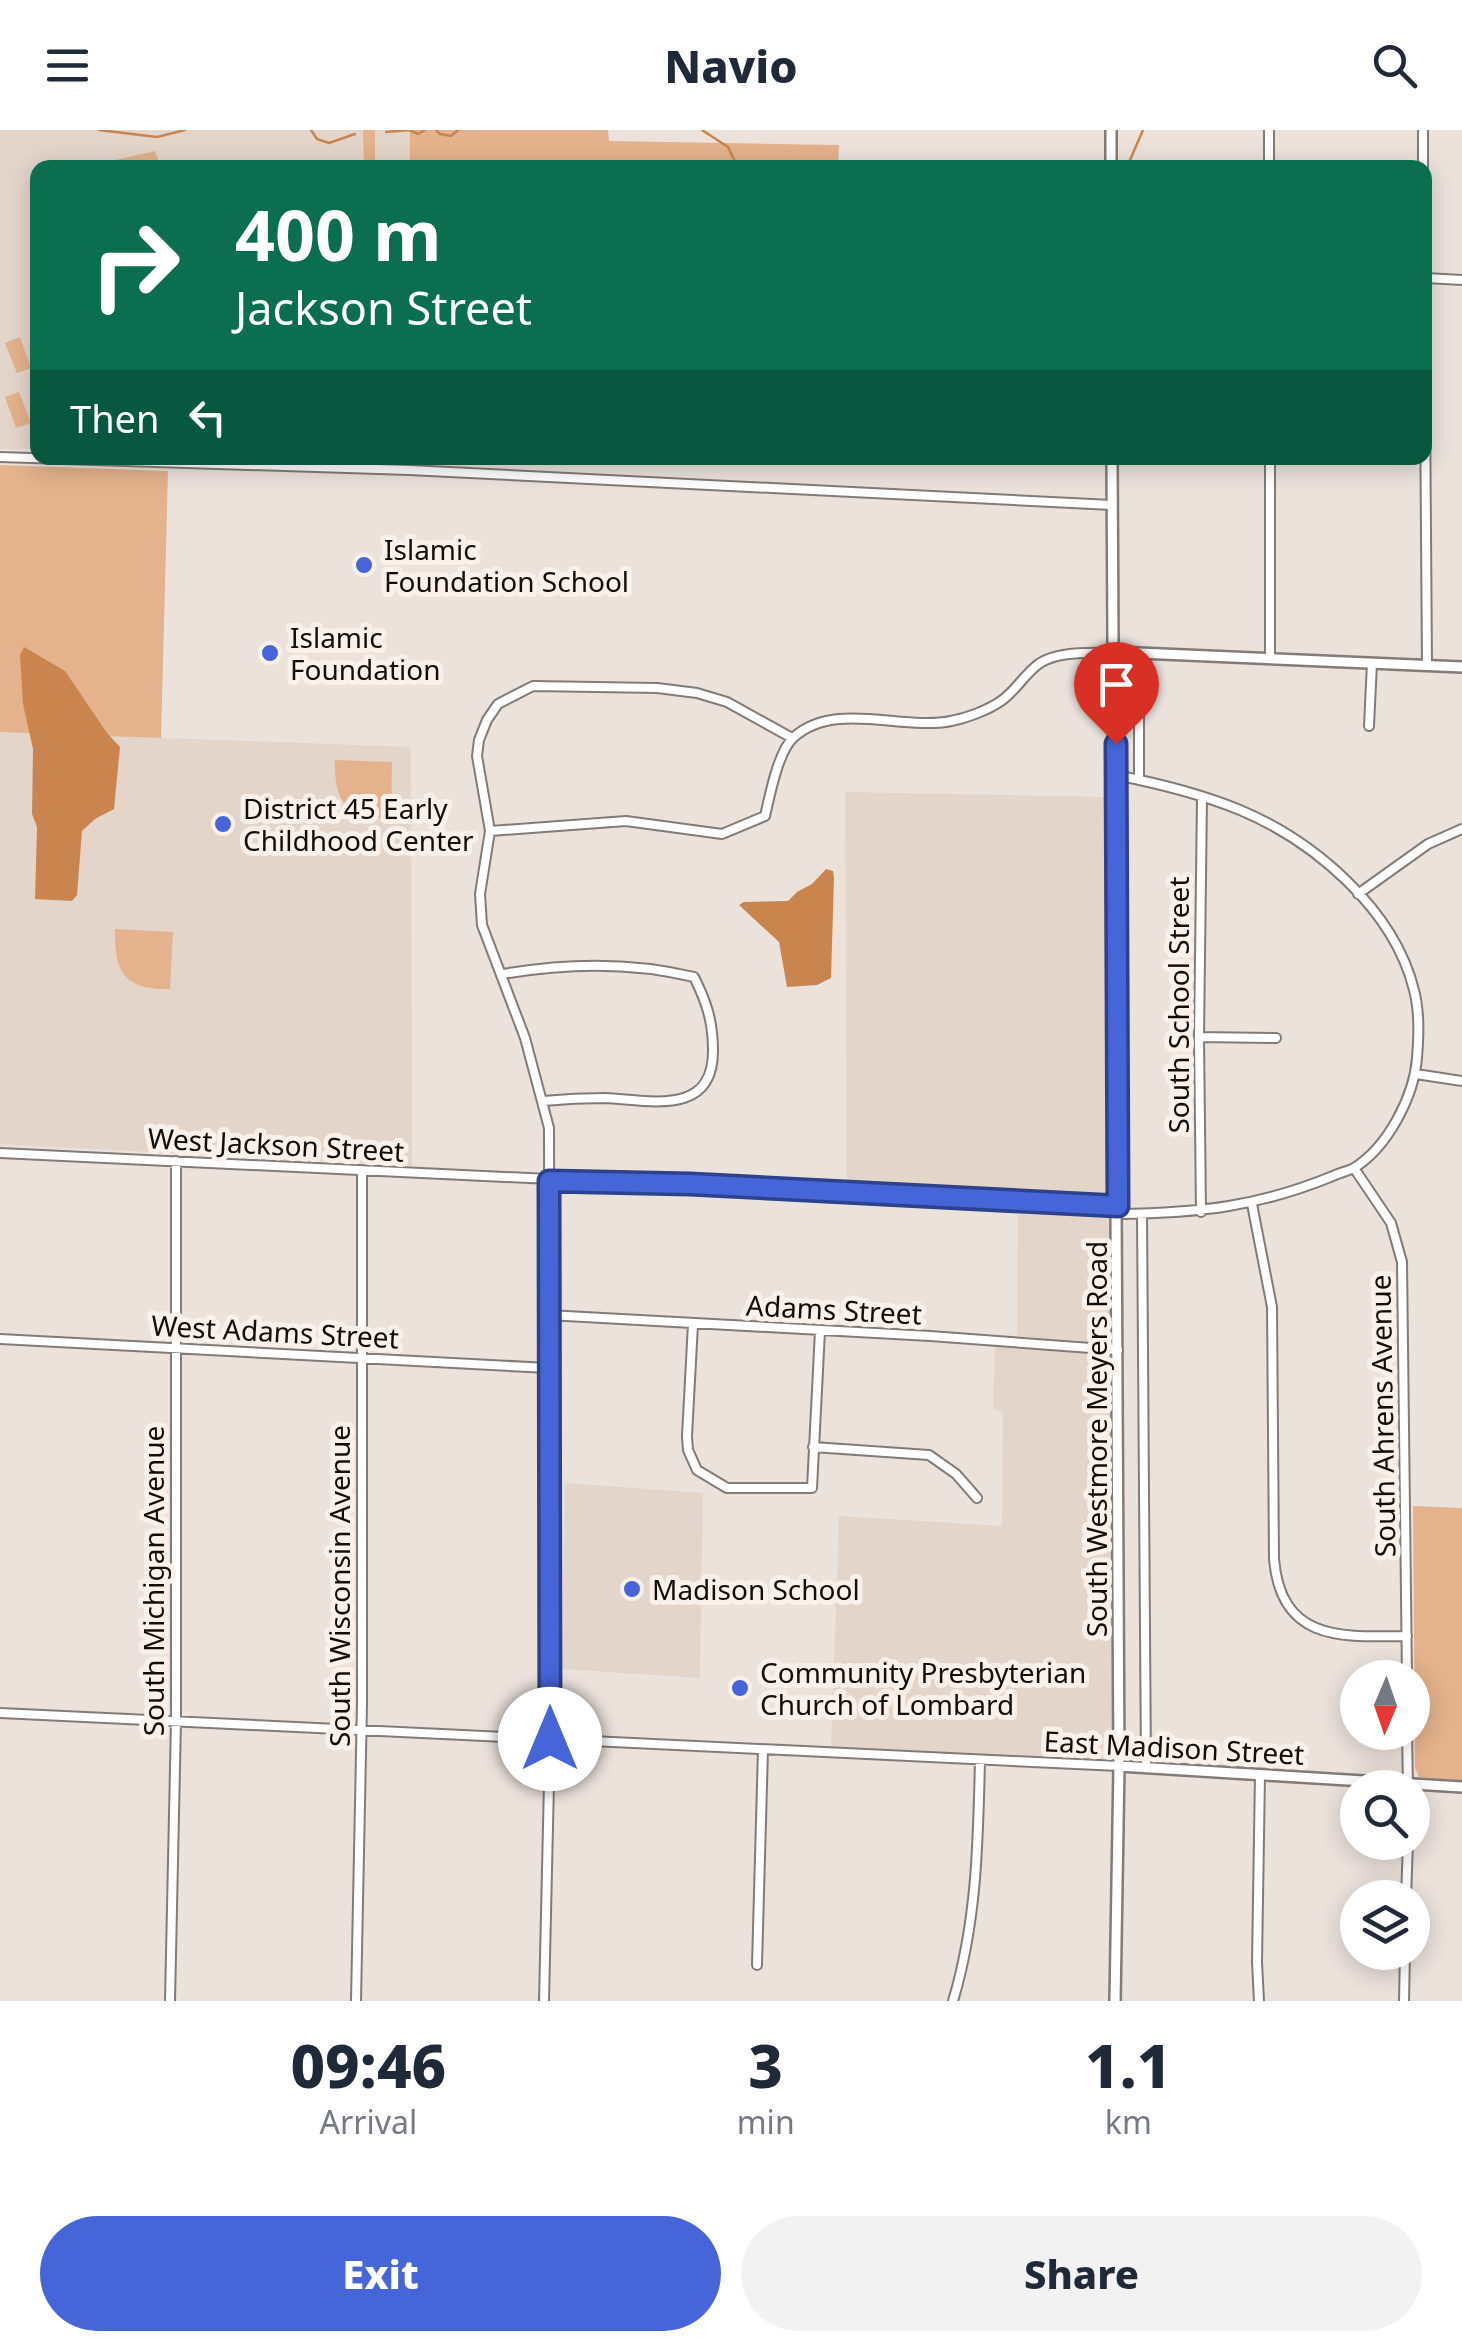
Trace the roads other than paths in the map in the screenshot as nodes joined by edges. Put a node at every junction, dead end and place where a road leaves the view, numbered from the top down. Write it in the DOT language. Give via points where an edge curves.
graph roads {
  1 [pos="1111,130"];
  2 [pos="1269,130"];
  3 [pos="1423,130"];
  4 [pos="1111,160"];
  5 [pos="1269,160"];
  6 [pos="1424,160"];
  7 [pos="1432,278"];
  8 [pos="1462,280"];
  9 [pos="0,456"];
  10 [pos="30,457"];
  11 [pos="257,465"];
  12 [pos="1112,465"];
  13 [pos="1270,465"];
  14 [pos="1425,465"];
  15 [pos="1112,506"];
  16 [pos="1116,652"];
  17 [pos="1270,658"];
  18 [pos="1372,662"];
  19 [pos="1427,665"];
  20 [pos="1462,667"];
  21 [pos="1139,683"];
  22 [pos="1369,726"];
  23 [pos="792,738"];
  24 [pos="1115,775"];
  25 [pos="1140,780"];
  26 [pos="1202,798"];
  27 [pos="1462,828"];
  28 [pos="490,831"];
  29 [pos="1358,894"];
  30 [pos="503,974"];
  31 [pos="1198,1037"];
  32 [pos="1276,1038"];
  33 [pos="1416,1074"];
  34 [pos="1462,1081"];
  35 [pos="543,1101"];
  36 [pos="0,1153"];
  37 [pos="176,1161"];
  38 [pos="1354,1168"];
  39 [pos="362,1172"];
  40 [pos="549,1181"];
  41 [pos="1252,1204"];
  42 [pos="1118,1210"];
  43 [pos="1201,1212"];
  44 [pos="1142,1214"];
  45 [pos="548,1315"];
  46 [pos="693,1324"];
  47 [pos="820,1331"];
  48 [pos="0,1339"];
  49 [pos="176,1348"];
  50 [pos="1118,1350"];
  51 [pos="362,1358"];
  52 [pos="548,1368"];
  53 [pos="814,1447"];
  54 [pos="977,1498"];
  55 [pos="1304,1622"];
  56 [pos="1296,1634"];
  57 [pos="1406,1636"];
  58 [pos="1407,1660"];
  59 [pos="0,1712"];
  60 [pos="176,1722"];
  61 [pos="362,1731"];
  62 [pos="550,1739"];
  63 [pos="763,1749"];
  64 [pos="980,1760"];
  65 [pos="1120,1766"];
  66 [pos="1146,1768"];
  67 [pos="1260,1774"];
  68 [pos="1340,1780"];
  69 [pos="1430,1786"];
  70 [pos="1462,1787"];
  71 [pos="757,1965"];
  72 [pos="1405,1970"];
  73 [pos="170,2001"];
  74 [pos="356,2001"];
  75 [pos="544,2001"];
  76 [pos="952,2001"];
  77 [pos="1115,2001"];
  78 [pos="1259,2001"];
  79 [pos="1404,2001"];
  1 -- 4 [label="street"];
  2 -- 5 [label="street"];
  3 -- 6 [label="street"];
  7 -- 8 [label="street"];
  9 -- 10 [label="street"];
  11 -- 15 [label="street"];
  12 -- 15 [label="street, South Westmore Meyers Road"];
  13 -- 17 [label="street"];
  14 -- 19 [label="street"];
  15 -- 16 [label="street, South Westmore Meyers Road"];
  16 -- 17 [label="street"];
  16 -- 23 [label="street" via="1040,664 1002,701 966,718 936,724 832,720"];
  16 -- 24 [label="street, South Westmore Meyers Road"];
  17 -- 18 [label="street"];
  18 -- 19 [label="street"];
  18 -- 22 [label="street"];
  19 -- 20 [label="street"];
  21 -- 25 [label="street"];
  23 -- 28 [label="street" via="765,816 733,831 626,822"];
  23 -- 28 [label="street" via="727,702 697,694 533,686 498,704 486,722 477,756"];
  24 -- 25 [label="street"];
  24 -- 42 [label="street, South Westmore Meyers Road"];
  25 -- 26 [label="street"];
  26 -- 29 [label="street" via="1288,836"];
  26 -- 31 [label="street, South School Street"];
  27 -- 29 [label="street"];
  28 -- 30 [label="street" via="480,909"];
  29 -- 33 [label="street" via="1395,943 1413,986"];
  30 -- 35 [label="street"];
  30 -- 35 [label="street" via="556,966 662,969 694,978 712,1017 709,1076 685,1099"];
  31 -- 32 [label="street"];
  31 -- 43 [label="street, South School Street"];
  33 -- 34 [label="street"];
  33 -- 38 [label="street" via="1392,1126"];
  35 -- 40 [label="street"];
  36 -- 37 [label="street, West Jackson Street"];
  37 -- 39 [label="street, West Jackson Street"];
  37 -- 49 [label="street, South Michigan Avenue"];
  38 -- 41 [label="street, West Jackson Street"];
  38 -- 57 [label="street, South Ahrens Avenue" via="1391,1223 1402,1262"];
  39 -- 40 [label="street, West Jackson Street"];
  39 -- 51 [label="street, South Wisconsin Avenue"];
  40 -- 42 [label="street, West Jackson Street"];
  40 -- 45 [label="street"];
  41 -- 43 [label="street, West Jackson Street"];
  41 -- 55 [label="street" via="1272,1307 1274,1560 1284,1597"];
  42 -- 44 [label="street, West Jackson Street"];
  42 -- 50 [label="street, South Westmore Meyers Road"];
  43 -- 44 [label="street, West Jackson Street"];
  44 -- 66 [label="street"];
  45 -- 46 [label="street, Adams Street"];
  45 -- 52 [label="street"];
  46 -- 47 [label="street, Adams Street"];
  46 -- 53 [label="street" via="686,1436 697,1470 728,1488 812,1488"];
  47 -- 50 [label="street, Adams Street"];
  47 -- 53 [label="street"];
  48 -- 49 [label="street, West Adams Street"];
  49 -- 51 [label="street, West Adams Street"];
  49 -- 60 [label="street, South Michigan Avenue"];
  50 -- 65 [label="street, South Westmore Meyers Road"];
  51 -- 52 [label="street, West Adams Street"];
  51 -- 61 [label="street, South Wisconsin Avenue"];
  52 -- 62 [label="street"];
  53 -- 54 [label="street" via="929,1455"];
  55 -- 56 [label="street"];
  55 -- 57 [label="street" via="1339,1636"];
  57 -- 58 [label="street, South Ahrens Avenue"];
  59 -- 60 [label="street, East Madison Street"];
  60 -- 61 [label="street, East Madison Street"];
  60 -- 73 [label="street, South Michigan Avenue"];
  61 -- 62 [label="street, East Madison Street"];
  61 -- 74 [label="street, South Wisconsin Avenue"];
  62 -- 63 [label="street, East Madison Street"];
  62 -- 75 [label="street"];
  63 -- 64 [label="street, East Madison Street"];
  63 -- 71 [label="street"];
  64 -- 65 [label="street, East Madison Street"];
  64 -- 76 [label="street" via="974,1912"];
  65 -- 66 [label="street, East Madison Street"];
  65 -- 77 [label="street, South Westmore Meyers Road"];
  66 -- 67 [label="street, East Madison Street"];
  67 -- 68 [label="street, East Madison Street"];
  67 -- 78 [label="street"];
  69 -- 70 [label="street, East Madison Street"];
  72 -- 79 [label="street"];
}
